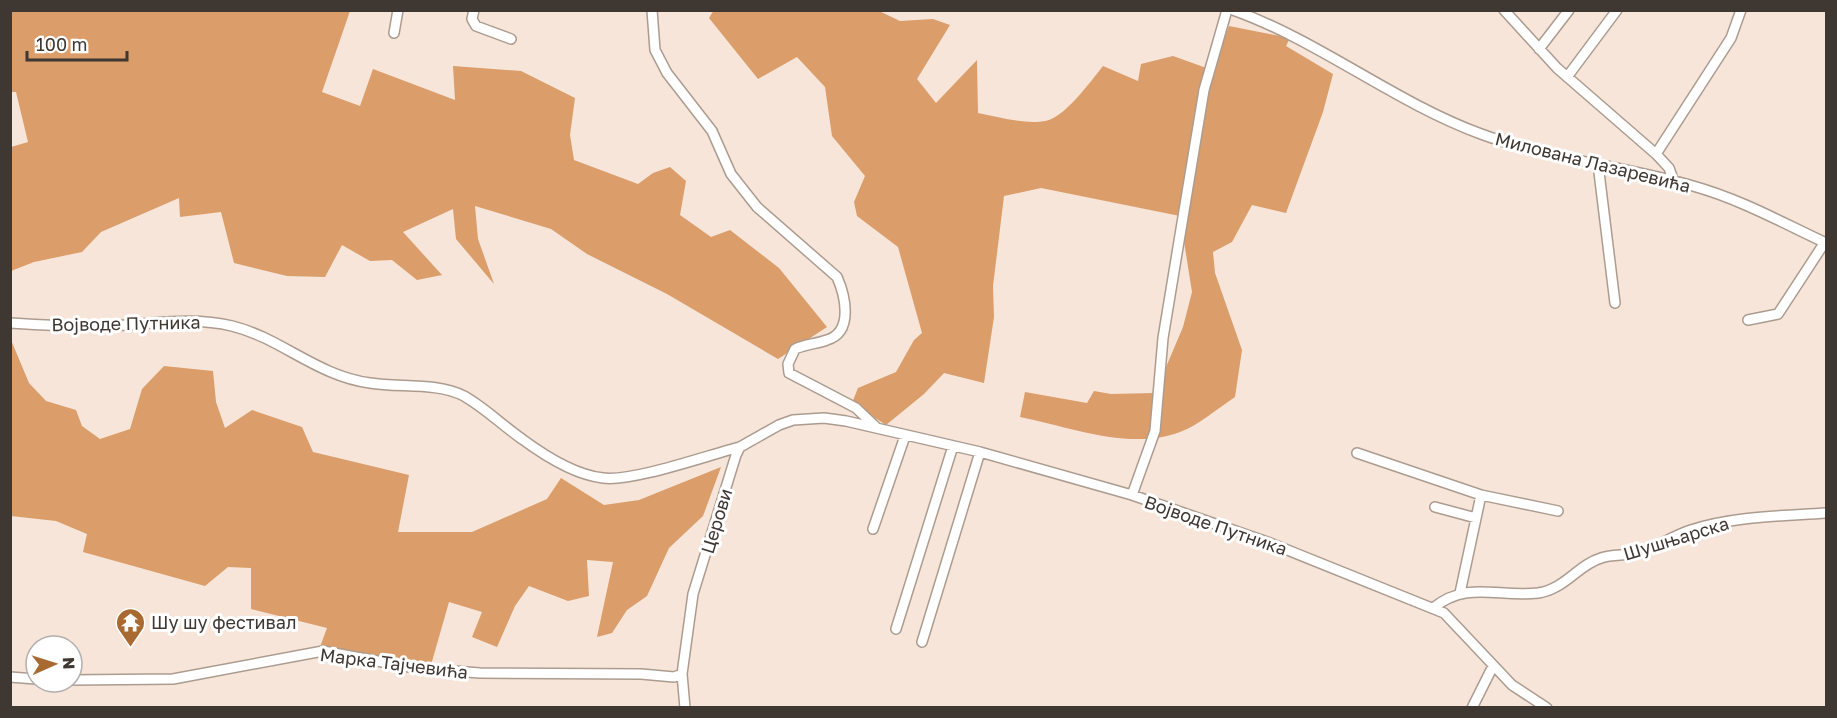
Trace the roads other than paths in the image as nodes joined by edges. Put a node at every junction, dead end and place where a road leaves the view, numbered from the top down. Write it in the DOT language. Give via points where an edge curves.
graph roads {
  1 [pos="399,10"];
  2 [pos="474,10"];
  3 [pos="652,10"];
  4 [pos="1227,10"];
  5 [pos="1233,10"];
  6 [pos="1504,10"];
  7 [pos="1569,10"];
  8 [pos="1617,10"];
  9 [pos="1741,10"];
  10 [pos="1253,14"];
  11 [pos="394,33"];
  12 [pos="512,39"];
  13 [pos="1539,49"];
  14 [pos="1567,77"];
  15 [pos="1656,154"];
  16 [pos="1598,164"];
  17 [pos="1674,182"];
  18 [pos="1826,243"];
  19 [pos="1615,303"];
  20 [pos="1748,320"];
  21 [pos="10,323"];
  22 [pos="877,429"];
  23 [pos="905,436"];
  24 [pos="952,446"];
  25 [pos="740,447"];
  26 [pos="980,452"];
  27 [pos="1358,453"];
  28 [pos="1132,495"];
  29 [pos="1481,495"];
  30 [pos="1435,507"];
  31 [pos="1558,510"];
  32 [pos="1827,513"];
  33 [pos="1476,518"];
  34 [pos="873,529"];
  35 [pos="1460,593"];
  36 [pos="1433,608"];
  37 [pos="896,629"];
  38 [pos="922,642"];
  39 [pos="1493,666"];
  40 [pos="682,674"];
  41 [pos="84,680"];
  42 [pos="685,708"];
  43 [pos="1472,708"];
  44 [pos="1547,708"];
  1 -- 11 [label="street"];
  2 -- 12 [label="street" via="472,19 476,26"];
  3 -- 22 [label="street" via="655,50 667,73 712,131 731,174 757,207 837,277 843,291 847,311 835,335 795,349 788,364 789,373 856,408"];
  4 -- 28 [label="street" via="1204,90 1163,338 1155,431"];
  5 -- 10 [label="street, Милована Лазаревића"];
  6 -- 13 [label="street"];
  7 -- 13 [label="street"];
  8 -- 14 [label="street"];
  9 -- 15 [label="street" via="1731,38"];
  10 -- 16 [label="street, Милована Лазаревића" via="1442,118 1514,145"];
  13 -- 14 [label="street"];
  14 -- 15 [label="street"];
  15 -- 17 [label="street" via="1669,168"];
  16 -- 17 [label="street, Милована Лазаревића"];
  16 -- 19 [label="street"];
  17 -- 18 [label="street, Милована Лазаревића" via="1710,191"];
  18 -- 20 [label="street" via="1778,314"];
  21 -- 25 [label="street, Војводе Путника" via="108,326 184,321 233,326 339,376 462,395 523,440 580,473 602,478 627,477"];
  22 -- 23 [label="street, Војводе Путника"];
  22 -- 25 [label="street, Војводе Путника" via="846,421 793,420"];
  23 -- 24 [label="street, Војводе Путника"];
  23 -- 34 [label="street"];
  24 -- 26 [label="street, Војводе Путника"];
  24 -- 37 [label="street"];
  25 -- 40 [label="street, Церови" via="693,594"];
  26 -- 28 [label="street, Војводе Путника"];
  26 -- 38 [label="street"];
  27 -- 29 [label="street"];
  28 -- 36 [label="street, Војводе Путника" via="1270,543"];
  29 -- 31 [label="street"];
  29 -- 33 [label="street"];
  30 -- 33 [label="street"];
  32 -- 35 [label="street, Шушњарска" via="1732,520 1690,530 1635,554 1600,558 1558,587 1538,593"];
  33 -- 35 [label="street"];
  35 -- 36 [label="street, Шушњарска"];
  36 -- 39 [label="street, Војводе Путника" via="1453,621"];
  39 -- 43 [label="street"];
  39 -- 44 [label="street, Војводе Путника"];
  40 -- 41 [label="street, Марка Тајчевића" via="674,677 480,673 415,668 323,651 173,679"];
  40 -- 42 [label="street, Церови"];
}
